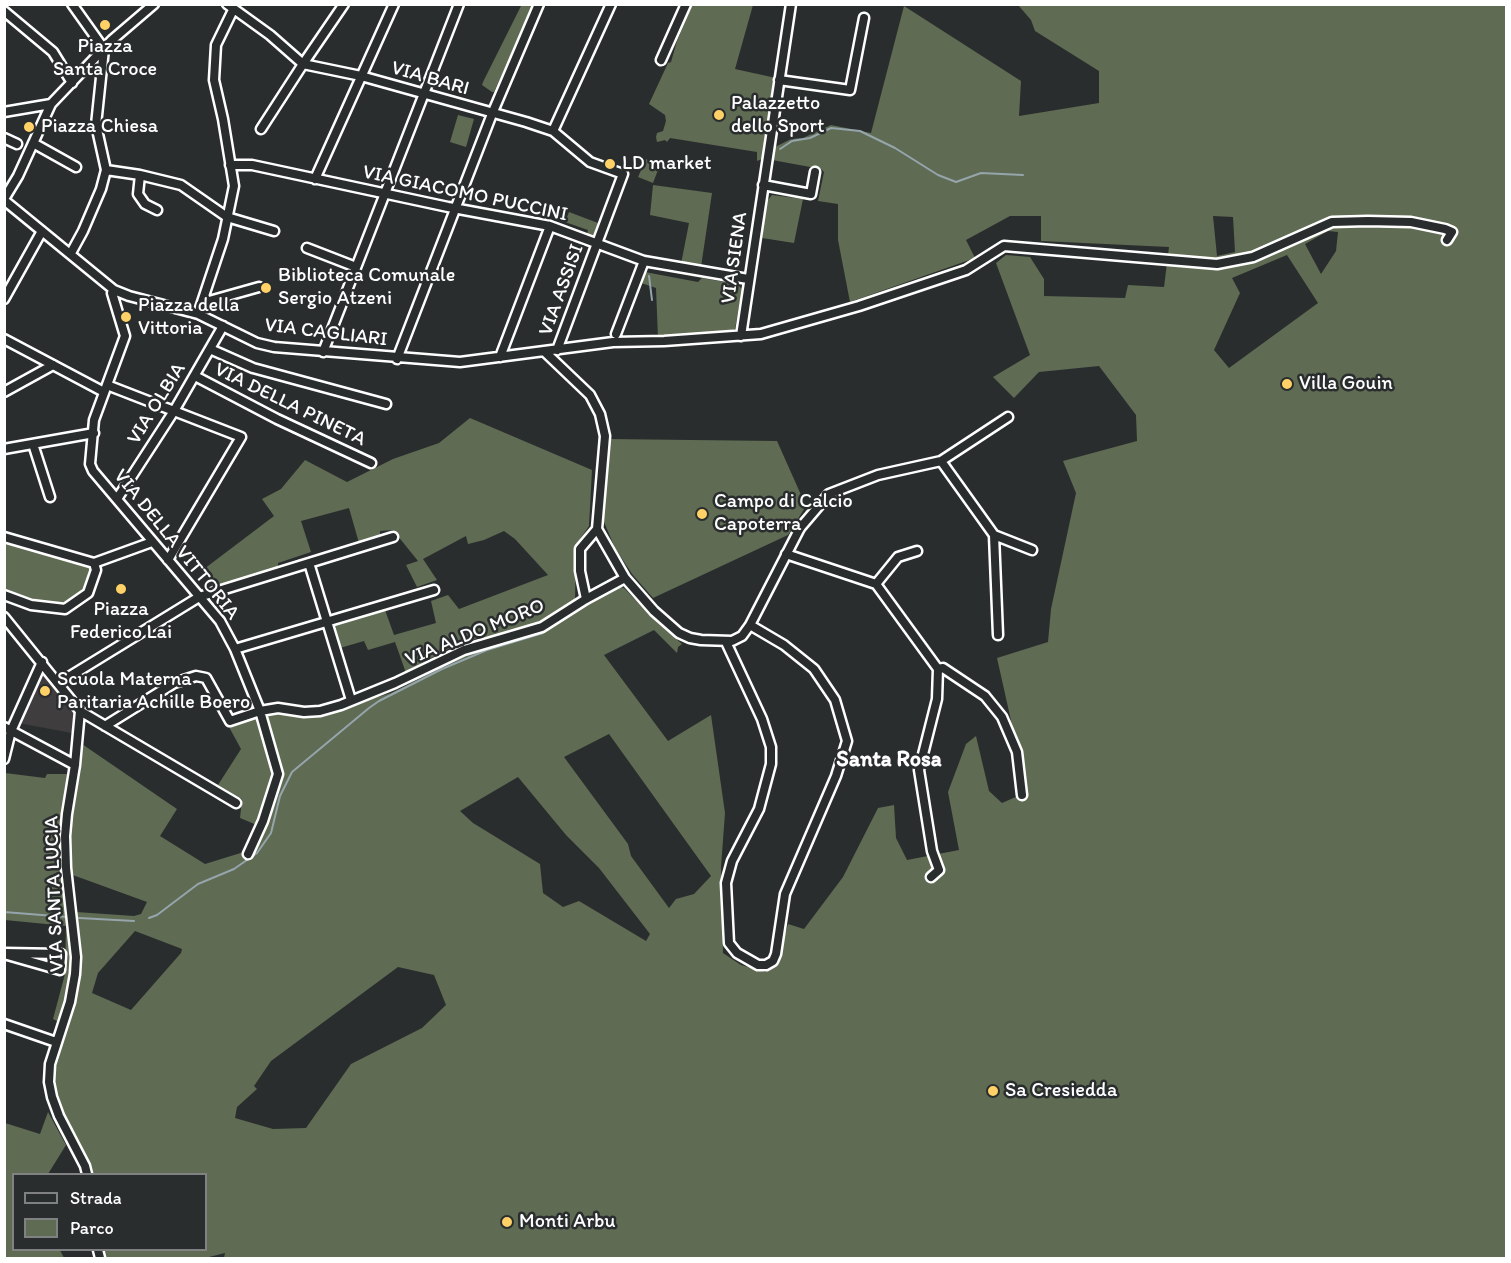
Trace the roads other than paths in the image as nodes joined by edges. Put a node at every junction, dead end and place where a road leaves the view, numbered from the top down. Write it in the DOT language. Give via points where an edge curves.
graph roads {
  1 [pos="10,4"];
  2 [pos="344,4"];
  3 [pos="394,4"];
  4 [pos="459,4"];
  5 [pos="538,4"];
  6 [pos="611,4"];
  7 [pos="686,4"];
  8 [pos="791,4"];
  9 [pos="154,5"];
  10 [pos="76,6"];
  11 [pos="230,7"];
  12 [pos="4,10"];
  13 [pos="864,18"];
  14 [pos="104,49"];
  15 [pos="662,60"];
  16 [pos="303,64"];
  17 [pos="361,76"];
  18 [pos="779,80"];
  19 [pos="72,83"];
  20 [pos="423,94"];
  21 [pos="51,104"];
  22 [pos="4,112"];
  23 [pos="492,114"];
  24 [pos="261,129"];
  25 [pos="553,131"];
  26 [pos="4,138"];
  27 [pos="33,143"];
  28 [pos="16,144"];
  29 [pos="230,165"];
  30 [pos="243,165"];
  31 [pos="76,167"];
  32 [pos="106,170"];
  33 [pos="815,172"];
  34 [pos="623,174"];
  35 [pos="140,175"];
  36 [pos="315,179"];
  37 [pos="233,182"];
  38 [pos="763,185"];
  39 [pos="385,194"];
  40 [pos="4,199"];
  41 [pos="456,208"];
  42 [pos="157,210"];
  43 [pos="227,217"];
  44 [pos="550,226"];
  45 [pos="42,231"];
  46 [pos="274,231"];
  47 [pos="1447,240"];
  48 [pos="597,243"];
  49 [pos="307,248"];
  50 [pos="71,253"];
  51 [pos="644,261"];
  52 [pos="356,267"];
  53 [pos="748,279"];
  54 [pos="259,287"];
  55 [pos="114,290"];
  56 [pos="4,299"];
  57 [pos="202,303"];
  58 [pos="198,314"];
  59 [pos="223,326"];
  60 [pos="741,336"];
  61 [pos="614,338"];
  62 [pos="4,339"];
  63 [pos="210,350"];
  64 [pos="557,350"];
  65 [pos="323,352"];
  66 [pos="545,352"];
  67 [pos="500,357"];
  68 [pos="397,358"];
  69 [pos="53,365"];
  70 [pos="195,376"];
  71 [pos="106,388"];
  72 [pos="4,392"];
  73 [pos="386,405"];
  74 [pos="174,411"];
  75 [pos="1008,417"];
  76 [pos="94,433"];
  77 [pos="33,444"];
  78 [pos="4,449"];
  79 [pos="941,462"];
  80 [pos="371,463"];
  81 [pos="50,497"];
  82 [pos="117,499"];
  83 [pos="597,529"];
  84 [pos="994,535"];
  85 [pos="4,537"];
  86 [pos="393,537"];
  87 [pos="152,542"];
  88 [pos="1032,550"];
  89 [pos="917,552"];
  90 [pos="786,554"];
  91 [pos="168,560"];
  92 [pos="94,563"];
  93 [pos="309,563"];
  94 [pos="625,578"];
  95 [pos="876,584"];
  96 [pos="434,590"];
  97 [pos="4,595"];
  98 [pos="199,597"];
  99 [pos="586,598"];
  100 [pos="4,617"];
  101 [pos="327,623"];
  102 [pos="750,626"];
  103 [pos="998,635"];
  104 [pos="726,642"];
  105 [pos="235,649"];
  106 [pos="42,662"];
  107 [pos="938,669"];
  108 [pos="59,683"];
  109 [pos="351,700"];
  110 [pos="80,711"];
  111 [pos="260,711"];
  112 [pos="105,726"];
  113 [pos="8,729"];
  114 [pos="4,759"];
  115 [pos="75,765"];
  116 [pos="1022,795"];
  117 [pos="236,803"];
  118 [pos="248,854"];
  119 [pos="931,877"];
  120 [pos="4,954"];
  121 [pos="4,1024"];
  122 [pos="56,1042"];
  123 [pos="87,1173"];
  1 -- 12 [label="street"];
  2 -- 16 [label="street"];
  3 -- 17 [label="street"];
  4 -- 20 [label="street"];
  5 -- 23 [label="street"];
  6 -- 25 [label="street"];
  7 -- 15 [label="street"];
  8 -- 18 [label="street, VIA SIENA"];
  9 -- 14 [label="street"];
  10 -- 14 [label="street"];
  11 -- 16 [label="street" via="270,34"];
  11 -- 29 [label="street" via="216,45 214,80"];
  12 -- 19 [label="street" via="53,52"];
  13 -- 18 [label="street" via="850,90"];
  14 -- 19 [label="street"];
  14 -- 32 [label="street" via="96,125"];
  16 -- 17 [label="street, VIA BARI"];
  16 -- 24 [label="street"];
  17 -- 20 [label="street, VIA BARI"];
  17 -- 36 [label="street"];
  18 -- 38 [label="street, VIA SIENA"];
  19 -- 21 [label="street"];
  20 -- 23 [label="street, VIA BARI"];
  20 -- 39 [label="street"];
  21 -- 22 [label="street"];
  21 -- 27 [label="street"];
  23 -- 25 [label="street, VIA BARI"];
  23 -- 41 [label="street"];
  25 -- 34 [label="street, VIA BARI" via="590,162"];
  26 -- 28 [label="street"];
  27 -- 31 [label="street"];
  27 -- 40 [label="street"];
  29 -- 30 [label="street, VIA GIACOMO PUCCINI"];
  29 -- 37 [label="street"];
  30 -- 36 [label="street, VIA GIACOMO PUCCINI"];
  30 -- 37 [label="street"];
  32 -- 35 [label="street"];
  32 -- 50 [label="street"];
  33 -- 38 [label="street" via="811,194"];
  34 -- 48 [label="street, VIA ASSISI"];
  35 -- 42 [label="street" via="138,194 145,204"];
  35 -- 43 [label="street" via="181,185"];
  36 -- 39 [label="street, VIA GIACOMO PUCCINI"];
  37 -- 43 [label="street"];
  38 -- 53 [label="street, VIA SIENA"];
  39 -- 41 [label="street, VIA GIACOMO PUCCINI"];
  39 -- 52 [label="street"];
  40 -- 45 [label="street, VIA CAGLIARI"];
  41 -- 44 [label="street, VIA GIACOMO PUCCINI"];
  41 -- 68 [label="street"];
  43 -- 46 [label="street"];
  43 -- 57 [label="street"];
  44 -- 48 [label="street, VIA GIACOMO PUCCINI"];
  44 -- 67 [label="street"];
  45 -- 50 [label="street, VIA CAGLIARI"];
  45 -- 56 [label="street"];
  47 -- 60 [label="street, VIA CAGLIARI" via="1452,232 1411,222 1332,222 1253,257 1217,264 1004,246 966,270 859,306"];
  48 -- 51 [label="street, VIA GIACOMO PUCCINI"];
  48 -- 64 [label="street, VIA ASSISI"];
  49 -- 52 [label="street"];
  50 -- 55 [label="street, VIA CAGLIARI"];
  51 -- 53 [label="street, VIA GIACOMO PUCCINI"];
  51 -- 61 [label="street"];
  52 -- 65 [label="street"];
  53 -- 60 [label="street, VIA SIENA"];
  54 -- 57 [label="street"];
  55 -- 58 [label="street, VIA CAGLIARI"];
  55 -- 71 [label="street, VIA DELLA VITTORIA" via="125,336"];
  57 -- 58 [label="street"];
  58 -- 59 [label="street, VIA CAGLIARI"];
  59 -- 63 [label="street, VIA OLBIA"];
  59 -- 65 [label="street, VIA CAGLIARI" via="257,343"];
  60 -- 61 [label="street, VIA CAGLIARI" via="664,341"];
  61 -- 64 [label="street, VIA CAGLIARI"];
  62 -- 69 [label="street"];
  63 -- 70 [label="street, VIA OLBIA"];
  63 -- 73 [label="street" via="252,368"];
  64 -- 66 [label="street, VIA CAGLIARI"];
  65 -- 68 [label="street, VIA CAGLIARI"];
  66 -- 67 [label="street, VIA CAGLIARI"];
  66 -- 83 [label="street" via="590,395 600,414 605,436"];
  67 -- 68 [label="street, VIA CAGLIARI" via="460,362"];
  69 -- 71 [label="street"];
  69 -- 72 [label="street"];
  70 -- 74 [label="street, VIA OLBIA"];
  70 -- 80 [label="street, VIA DELLA PINETA"];
  71 -- 74 [label="street"];
  71 -- 76 [label="street, VIA DELLA VITTORIA" via="94,420"];
  74 -- 82 [label="street, VIA OLBIA"];
  74 -- 91 [label="street" via="242,437"];
  75 -- 79 [label="street"];
  76 -- 77 [label="street"];
  76 -- 82 [label="street, VIA DELLA VITTORIA" via="90,464"];
  77 -- 78 [label="street"];
  77 -- 81 [label="street"];
  79 -- 84 [label="street"];
  79 -- 90 [label="street" via="878,476 829,494 800,528"];
  82 -- 87 [label="street, VIA DELLA VITTORIA"];
  83 -- 94 [label="street"];
  83 -- 99 [label="street" via="580,549"];
  84 -- 88 [label="street"];
  84 -- 103 [label="street"];
  85 -- 92 [label="street"];
  86 -- 93 [label="street"];
  87 -- 91 [label="street, VIA DELLA VITTORIA"];
  87 -- 92 [label="street"];
  89 -- 95 [label="street" via="898,557"];
  90 -- 95 [label="street"];
  90 -- 102 [label="street"];
  91 -- 98 [label="street, VIA DELLA VITTORIA"];
  92 -- 97 [label="street" via="96,570 88,593 64,609 31,605"];
  93 -- 98 [label="street"];
  93 -- 101 [label="street"];
  94 -- 99 [label="street, VIA ALDO MORO"];
  94 -- 104 [label="street" via="680,633"];
  95 -- 107 [label="street"];
  96 -- 101 [label="street"];
  98 -- 105 [label="street, VIA DELLA VITTORIA" via="220,621"];
  98 -- 108 [label="street"];
  99 -- 109 [label="street, VIA ALDO MORO" via="542,627 464,650"];
  100 -- 106 [label="street"];
  101 -- 105 [label="street"];
  101 -- 109 [label="street"];
  102 -- 104 [label="street" via="742,636"];
  102 -- 104 [label="street" via="784,645 814,669 835,700 847,741 836,777 785,894 776,954 769,963 758,964 729,944 726,883 732,861 759,809 771,764 771,747"];
  105 -- 111 [label="street, VIA DELLA VITTORIA"];
  106 -- 108 [label="street"];
  106 -- 113 [label="street"];
  107 -- 116 [label="street" via="943,668 986,696 1002,717 1017,752"];
  107 -- 119 [label="street" via="937,699 919,770 932,851 939,870"];
  108 -- 110 [label="street"];
  109 -- 111 [label="street, VIA ALDO MORO" via="320,711"];
  110 -- 112 [label="street"];
  110 -- 115 [label="street, VIA SANTA LUCIA"];
  111 -- 112 [label="street, VIA ALDO MORO" via="230,722 206,678 196,676 174,683"];
  111 -- 118 [label="street, VIA DELLA VITTORIA" via="278,774"];
  112 -- 117 [label="street"];
  113 -- 114 [label="street"];
  113 -- 115 [label="street"];
  115 -- 122 [label="street, VIA SANTA LUCIA" via="65,836 75,975"];
  120 -- 120 [label="street" via="60,970 61,954"];
  121 -- 122 [label="street"];
  122 -- 123 [label="street, VIA SANTA LUCIA" via="50,1064 52,1097"];
}
